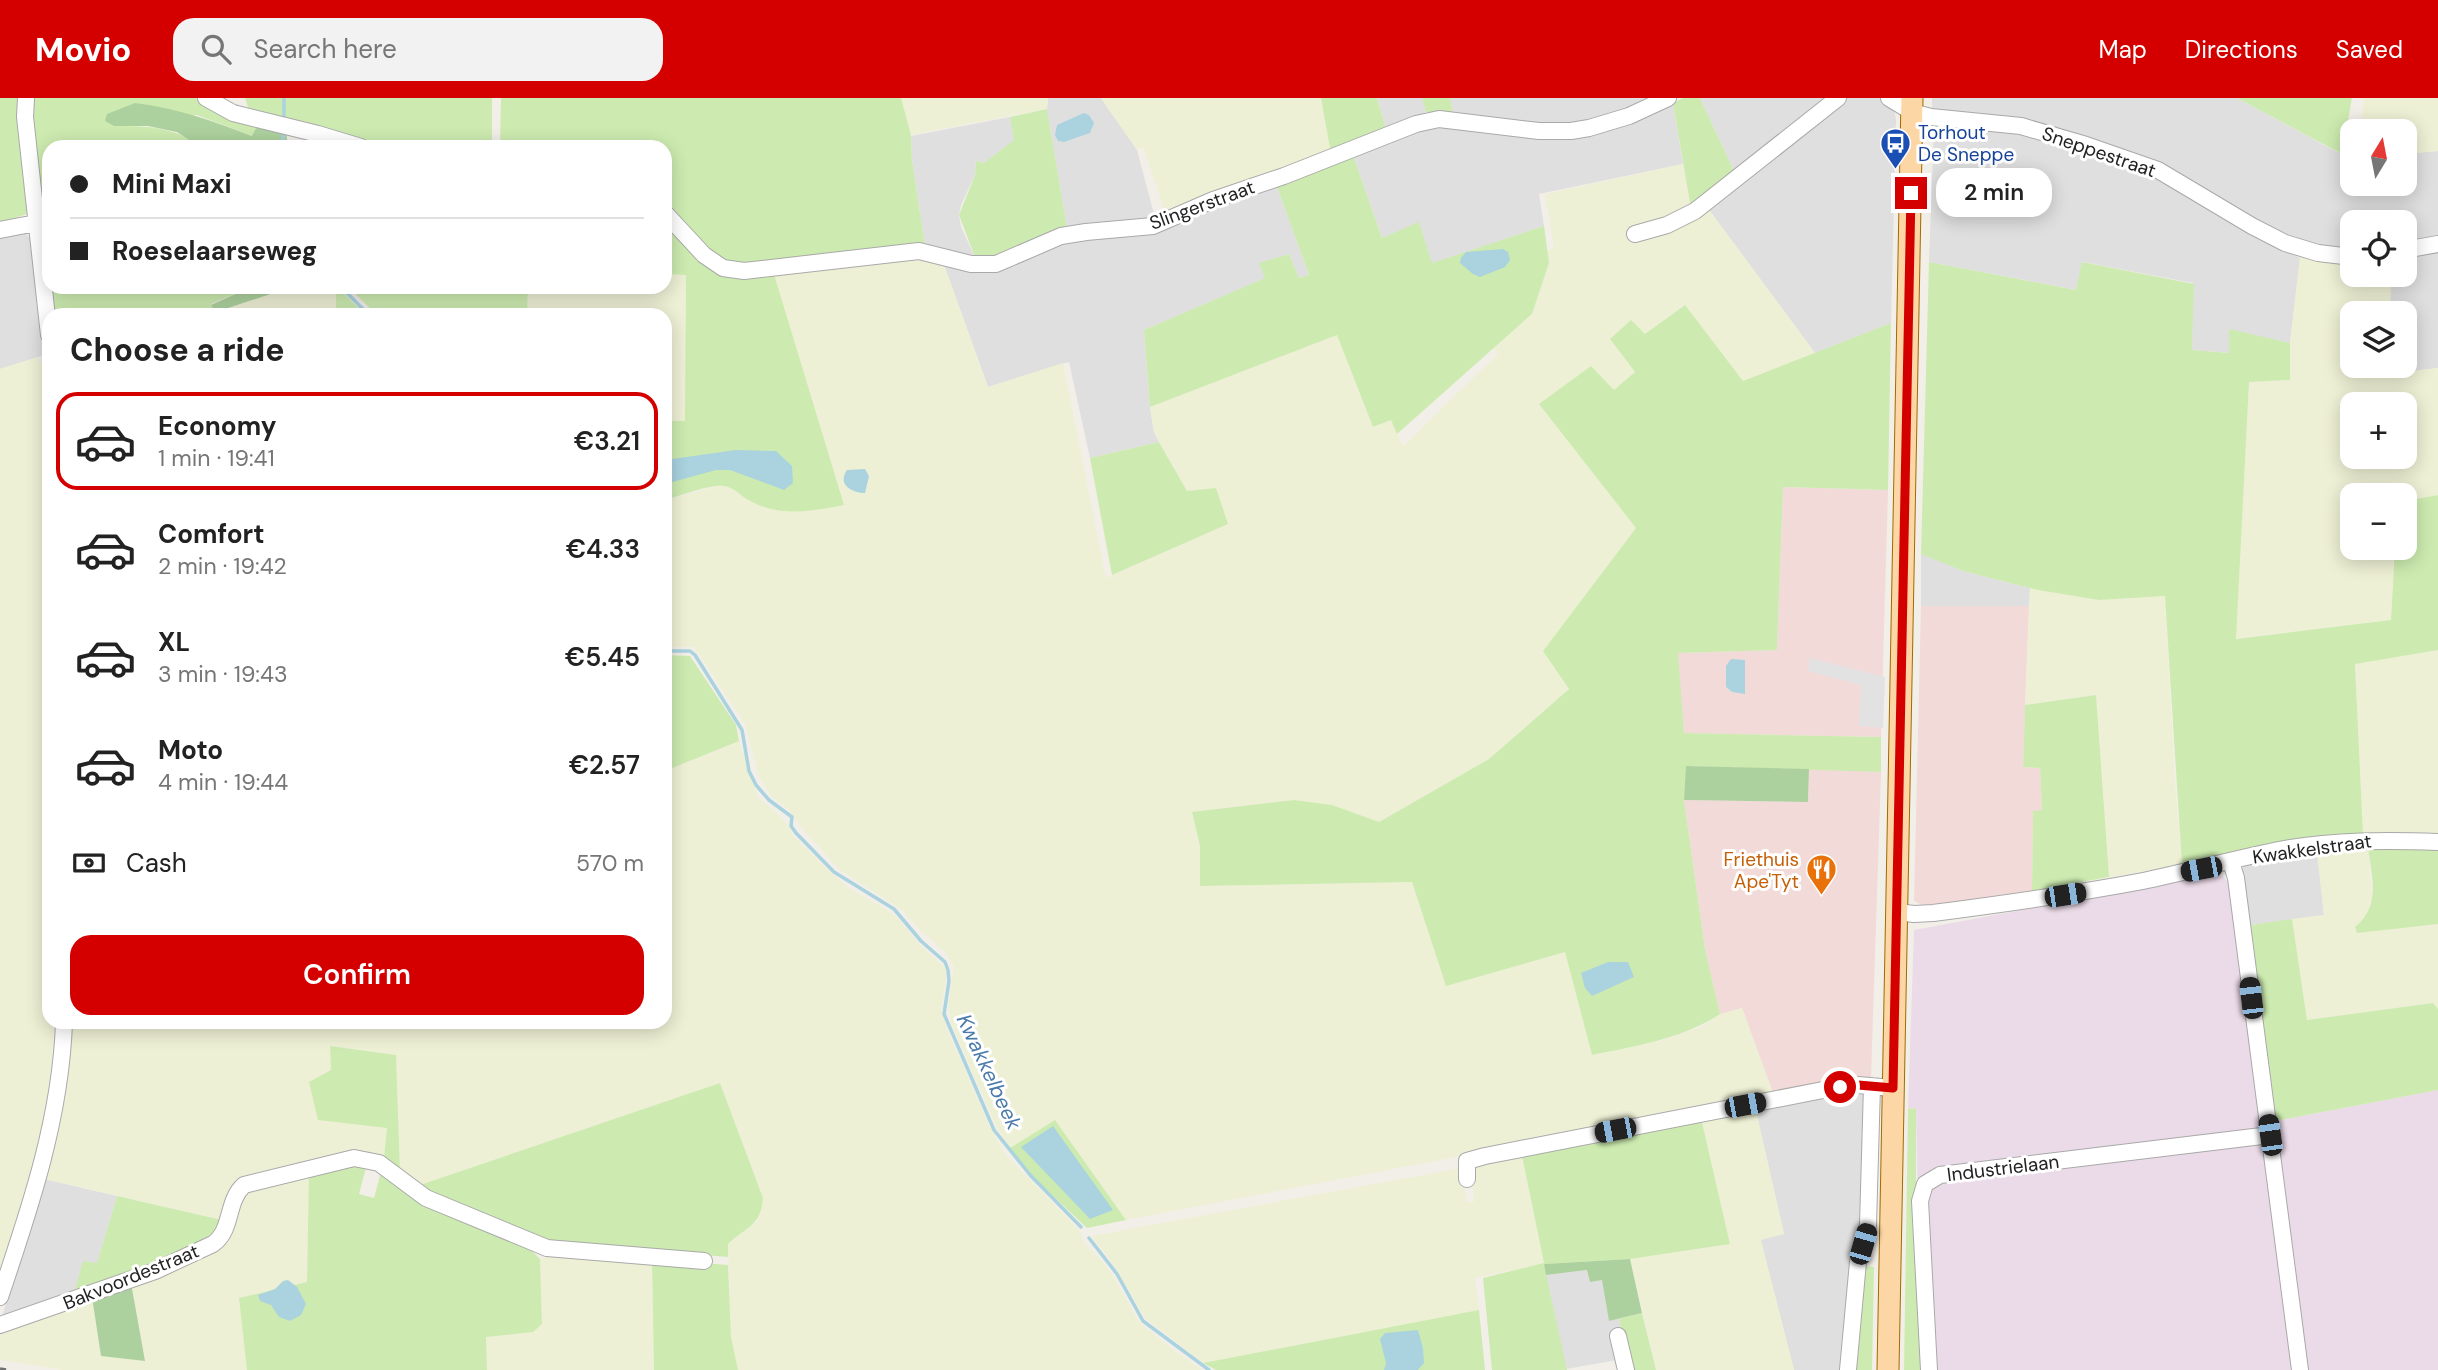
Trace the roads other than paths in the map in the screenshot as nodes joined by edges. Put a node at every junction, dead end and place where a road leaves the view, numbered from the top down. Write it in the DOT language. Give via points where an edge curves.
graph roads {
  1 [pos="26,98"];
  2 [pos="206,98"];
  3 [pos="1668,98"];
  4 [pos="1838,98"];
  5 [pos="1889,98"];
  6 [pos="1912,105"];
  7 [pos="338,140"];
  8 [pos="672,221"];
  9 [pos="36,223"];
  10 [pos="0,230"];
  11 [pos="1635,234"];
  12 [pos="2438,244"];
  13 [pos="2417,248"];
  14 [pos="2340,256"];
  15 [pos="42,275"];
  16 [pos="2438,842"];
  17 [pos="2231,862"];
  18 [pos="1897,912"];
  19 [pos="63,1029"];
  20 [pos="1882,1087"];
  21 [pos="2270,1135"];
  22 [pos="1467,1179"];
  23 [pos="704,1261"];
  24 [pos="0,1297"];
  25 [pos="0,1325"];
  26 [pos="1618,1336"];
  27 [pos="1626,1370"];
  28 [pos="1848,1370"];
  29 [pos="1888,1370"];
  30 [pos="1929,1370"];
  31 [pos="2300,1370"];
  1 -- 9 [label="street" via="24,117"];
  2 -- 7 [label="street" via="233,113"];
  3 -- 8 [label="street, Slingerstraat" via="1629,116 1571,131 1439,118 1153,226 1061,236 996,264 971,264 919,251 744,271 723,268 704,255"];
  4 -- 11 [label="street" via="1695,211"];
  5 -- 6 [label="street"];
  6 -- 14 [label="street, Sneppestraat" via="1931,117 2021,126 2158,170 2285,243"];
  6 -- 18 [label="main road"];
  9 -- 10 [label="street"];
  9 -- 15 [label="street"];
  12 -- 13 [label="street"];
  16 -- 17 [label="street, Kwakkelstraat" via="2375,839 2320,844"];
  17 -- 18 [label="street, Kwakkelstraat" via="2043,898 1914,914"];
  17 -- 21 [label="street"];
  18 -- 20 [label="main road"];
  19 -- 24 [label="street" via="56,1093 35,1193"];
  20 -- 22 [label="street" via="1823,1090 1485,1156 1468,1161"];
  20 -- 28 [label="street"];
  20 -- 29 [label="main road"];
  21 -- 30 [label="street, Industrielaan" via="1940,1175 1925,1184 1920,1201"];
  21 -- 31 [label="street"];
  23 -- 25 [label="street, Bakvoordestraat" via="547,1248 426,1198 379,1163 354,1158 244,1185 234,1194 225,1229 213,1244 155,1272"];
  26 -- 27 [label="street"];
}
